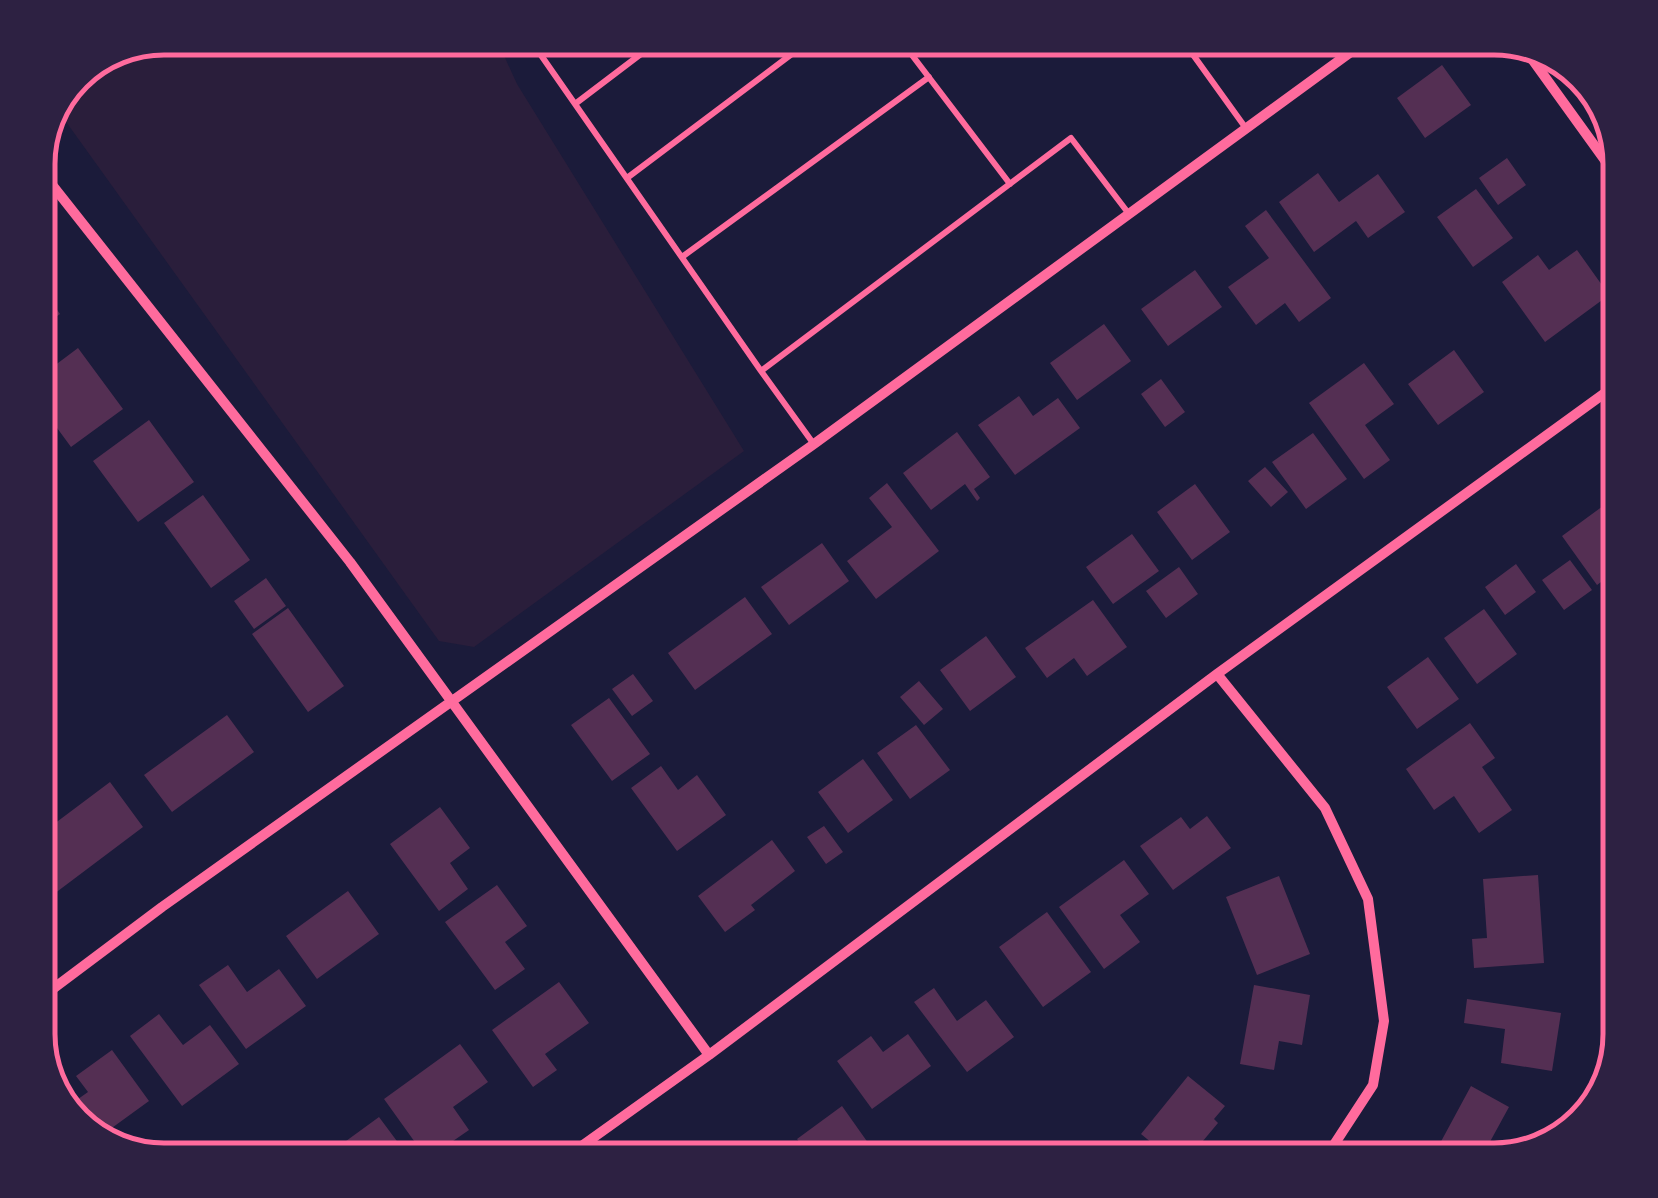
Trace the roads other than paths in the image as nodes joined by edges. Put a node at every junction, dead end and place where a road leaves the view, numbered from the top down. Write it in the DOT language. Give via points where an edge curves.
graph roads {
  1 [pos="541,55"];
  2 [pos="640,55"];
  3 [pos="790,55"];
  4 [pos="912,55"];
  5 [pos="1192,55"];
  6 [pos="1346,55"];
  7 [pos="1535,63"];
  8 [pos="929,77"];
  9 [pos="575,104"];
  10 [pos="1245,127"];
  11 [pos="1602,156"];
  12 [pos="627,178"];
  13 [pos="1010,184"];
  14 [pos="55,189"];
  15 [pos="1129,214"];
  16 [pos="682,257"];
  17 [pos="762,372"];
  18 [pos="1603,394"];
  19 [pos="814,444"];
  20 [pos="1217,674"];
  21 [pos="451,702"];
  22 [pos="55,987"];
  23 [pos="710,1054"];
  24 [pos="586,1143"];
  25 [pos="1335,1143"];
  1 -- 9 [label="lane"];
  2 -- 9 [label="lane"];
  3 -- 12 [label="lane"];
  4 -- 8 [label="lane"];
  5 -- 10 [label="lane"];
  6 -- 10 [label="street"];
  7 -- 11 [label="street"];
  8 -- 13 [label="lane"];
  8 -- 16 [label="lane"];
  9 -- 12 [label="lane"];
  10 -- 15 [label="street"];
  12 -- 16 [label="lane"];
  13 -- 15 [label="lane" via="1071,138"];
  13 -- 17 [label="lane"];
  14 -- 21 [label="street" via="350,562"];
  15 -- 19 [label="street"];
  16 -- 17 [label="lane"];
  17 -- 19 [label="lane"];
  18 -- 20 [label="street"];
  19 -- 21 [label="street"];
  20 -- 23 [label="street"];
  20 -- 25 [label="street" via="1325,808 1368,899 1384,1021 1373,1085"];
  21 -- 22 [label="street"];
  21 -- 23 [label="street"];
  23 -- 24 [label="street"];
}
